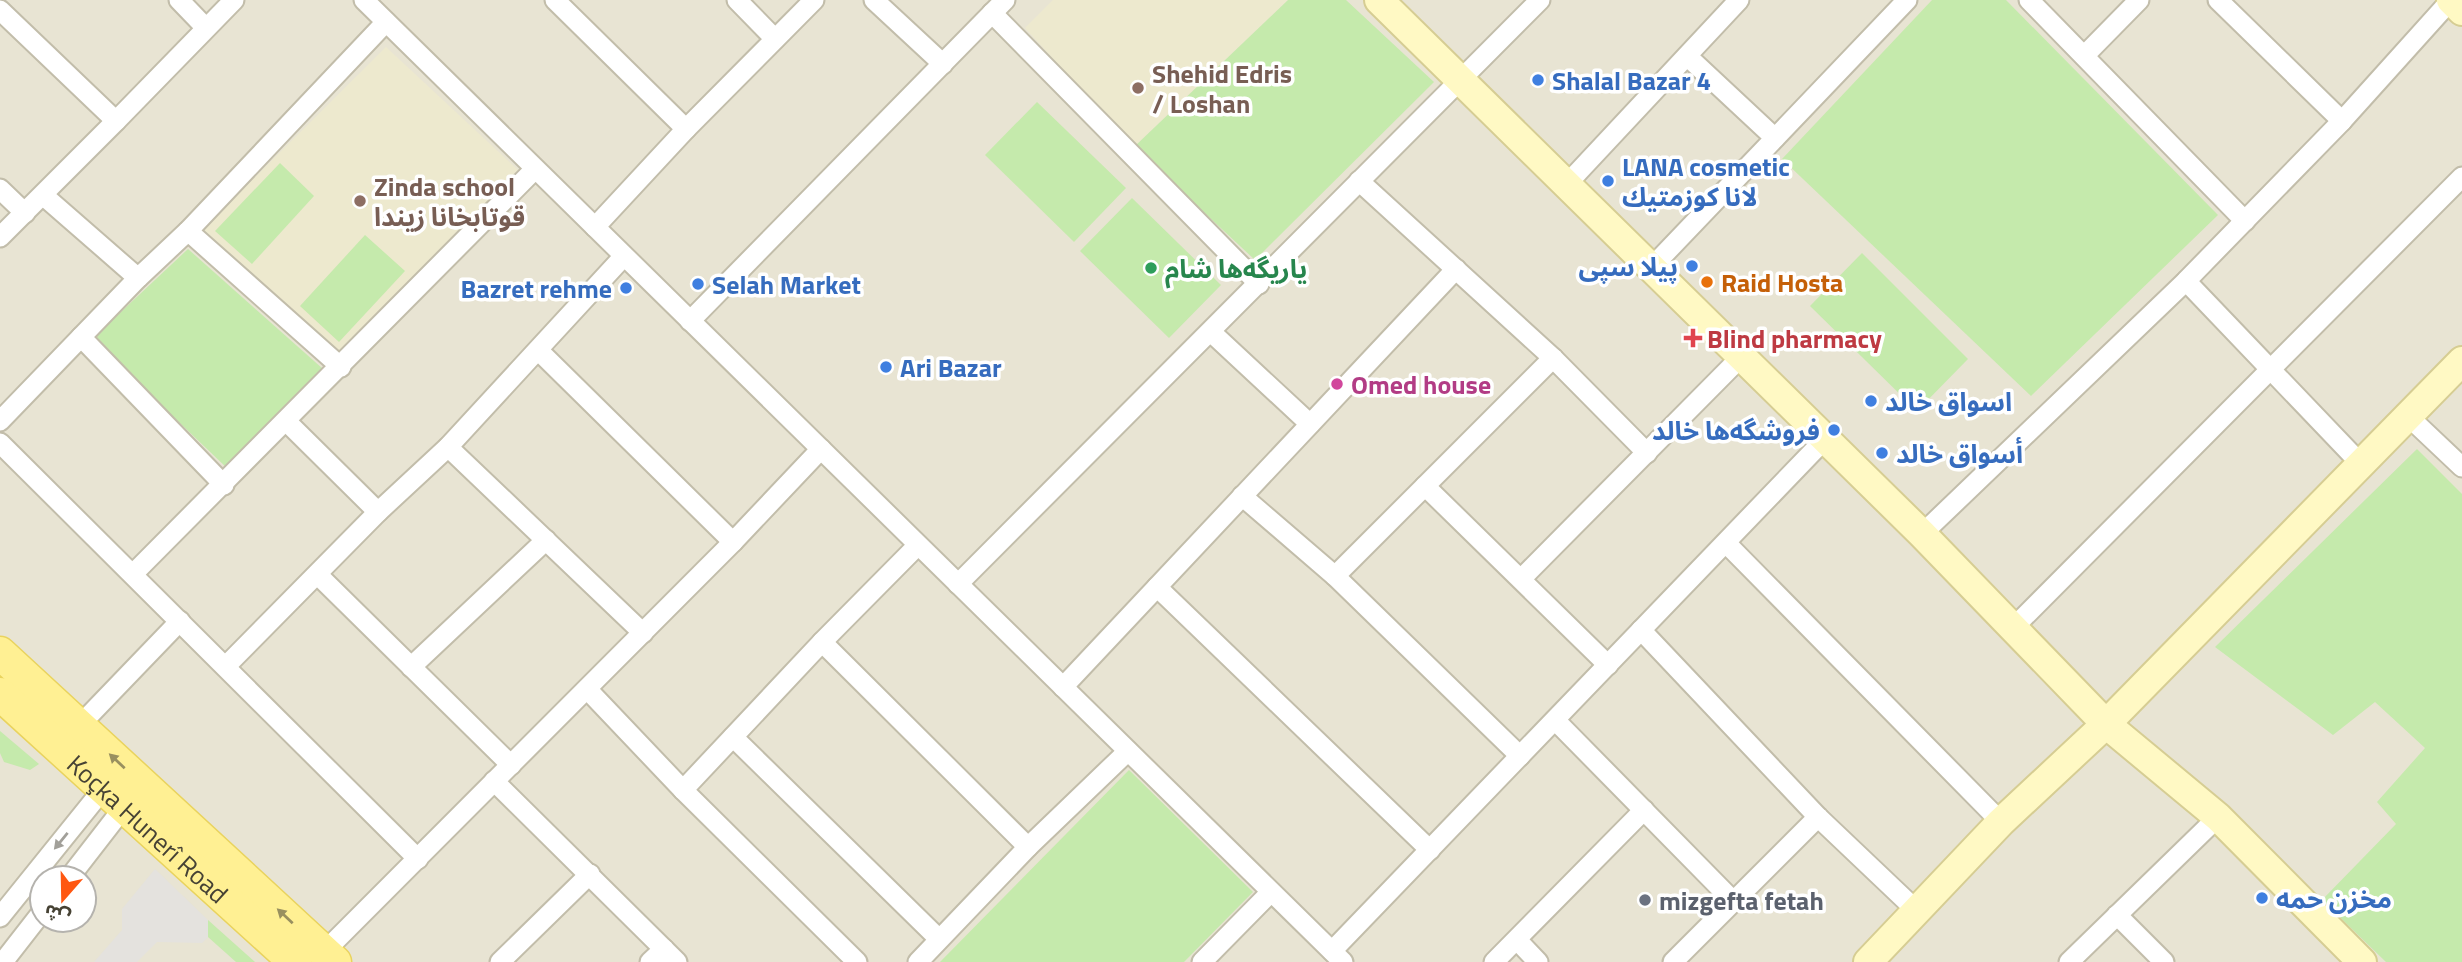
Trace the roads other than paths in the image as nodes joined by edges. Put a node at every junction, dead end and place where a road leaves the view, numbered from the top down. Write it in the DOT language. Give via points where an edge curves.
graph roads {
  1 [pos="179,0"];
  2 [pos="234,0"];
  3 [pos="363,0"];
  4 [pos="555,0"];
  5 [pos="737,0"];
  6 [pos="814,0"];
  7 [pos="874,0"];
  8 [pos="1379,0"];
  9 [pos="1541,0"];
  10 [pos="1739,0"];
  11 [pos="1907,0"];
  12 [pos="2029,0"];
  13 [pos="2138,0"];
  14 [pos="2218,0"];
  15 [pos="2451,0"];
  16 [pos="998,6"];
  17 [pos="0,10"];
  18 [pos="2462,11"];
  19 [pos="386,22"];
  20 [pos="206,28"];
  21 [pos="775,39"];
  22 [pos="1687,56"];
  23 [pos="2084,56"];
  24 [pos="943,64"];
  25 [pos="1460,81"];
  26 [pos="116,121"];
  27 [pos="2342,121"];
  28 [pos="686,129"];
  29 [pos="1775,138"];
  30 [pos="535,169"];
  31 [pos="2462,177"];
  32 [pos="1359,181"];
  33 [pos="1566,185"];
  34 [pos="0,189"];
  35 [pos="44,196"];
  36 [pos="25,214"];
  37 [pos="2245,220"];
  38 [pos="595,227"];
  39 [pos="188,231"];
  40 [pos="0,237"];
  41 [pos="624,256"];
  42 [pos="1651,268"];
  43 [pos="1456,269"];
  44 [pos="138,278"];
  45 [pos="2186,281"];
  46 [pos="1259,284"];
  47 [pos="690,321"];
  48 [pos="1211,332"];
  49 [pos="81,337"];
  50 [pos="538,350"];
  51 [pos="1741,357"];
  52 [pos="1553,358"];
  53 [pos="2462,362"];
  54 [pos="341,367"];
  55 [pos="2270,368"];
  56 [pos="2408,416"];
  57 [pos="0,421"];
  58 [pos="287,422"];
  59 [pos="1310,424"];
  60 [pos="1825,439"];
  61 [pos="0,443"];
  62 [pos="448,447"];
  63 [pos="821,449"];
  64 [pos="1647,453"];
  65 [pos="2361,464"];
  66 [pos="2462,467"];
  67 [pos="224,485"];
  68 [pos="1425,486"];
  69 [pos="1242,496"];
  70 [pos="378,512"];
  71 [pos="1922,534"];
  72 [pos="546,540"];
  73 [pos="733,542"];
  74 [pos="1726,543"];
  75 [pos="918,545"];
  76 [pos="133,574"];
  77 [pos="318,575"];
  78 [pos="1335,576"];
  79 [pos="1521,579"];
  80 [pos="958,584"];
  81 [pos="1157,587"];
  82 [pos="180,621"];
  83 [pos="2013,628"];
  84 [pos="1642,630"];
  85 [pos="643,633"];
  86 [pos="822,642"];
  87 [pos="0,653"];
  88 [pos="1608,664"];
  89 [pos="226,666"];
  90 [pos="411,667"];
  91 [pos="1063,687"];
  92 [pos="587,689"];
  93 [pos="0,694"];
  94 [pos="1555,720"];
  95 [pos="2106,724"];
  96 [pos="79,726"];
  97 [pos="733,737"];
  98 [pos="1129,751"];
  99 [pos="1520,756"];
  100 [pos="511,765"];
  101 [pos="494,780"];
  102 [pos="683,790"];
  103 [pos="114,797"];
  104 [pos="1644,810"];
  105 [pos="1818,817"];
  106 [pos="2218,817"];
  107 [pos="2001,822"];
  108 [pos="1028,847"];
  109 [pos="1430,850"];
  110 [pos="418,859"];
  111 [pos="77,864"];
  112 [pos="590,874"];
  113 [pos="1271,892"];
  114 [pos="1734,902"];
  115 [pos="1918,912"];
  116 [pos="2117,915"];
  117 [pos="0,917"];
  118 [pos="28,930"];
  119 [pos="938,938"];
  120 [pos="1517,940"];
  121 [pos="329,957"];
  122 [pos="1338,957"];
  123 [pos="664,958"];
  124 [pos="845,958"];
  125 [pos="3,962"];
  126 [pos="295,962"];
  127 [pos="500,962"];
  128 [pos="918,962"];
  129 [pos="1202,962"];
  130 [pos="1494,962"];
  131 [pos="1538,962"];
  132 [pos="1673,962"];
  133 [pos="1868,962"];
  134 [pos="2069,962"];
  135 [pos="2164,962"];
  136 [pos="2362,962"];
  1 -- 20 [label="street"];
  2 -- 20 [label="street"];
  3 -- 19 [label="street"];
  4 -- 28 [label="street"];
  5 -- 21 [label="street"];
  6 -- 21 [label="street"];
  7 -- 24 [label="street"];
  8 -- 25 [label="street"];
  9 -- 25 [label="street"];
  10 -- 22 [label="street"];
  11 -- 29 [label="street"];
  12 -- 23 [label="street"];
  13 -- 23 [label="street"];
  14 -- 27 [label="street"];
  15 -- 18 [label="street"];
  15 -- 27 [label="street"];
  16 -- 24 [label="street"];
  16 -- 46 [label="street"];
  17 -- 26 [label="street"];
  19 -- 30 [label="street"];
  19 -- 39 [label="street"];
  20 -- 26 [label="street"];
  21 -- 28 [label="street"];
  22 -- 29 [label="street"];
  22 -- 33 [label="street"];
  23 -- 37 [label="street"];
  24 -- 47 [label="street"];
  25 -- 32 [label="street"];
  25 -- 33 [label="street"];
  26 -- 35 [label="street"];
  27 -- 37 [label="street"];
  28 -- 38 [label="street"];
  29 -- 42 [label="street"];
  30 -- 38 [label="street"];
  30 -- 54 [label="street"];
  31 -- 55 [label="street"];
  32 -- 43 [label="street"];
  32 -- 46 [label="street"];
  33 -- 42 [label="street"];
  34 -- 36 [label="street"];
  35 -- 36 [label="street"];
  35 -- 44 [label="street"];
  36 -- 40 [label="street"];
  37 -- 45 [label="street"];
  38 -- 41 [label="street"];
  39 -- 44 [label="street"];
  39 -- 54 [label="street"];
  41 -- 47 [label="street"];
  41 -- 50 [label="street"];
  42 -- 51 [label="street"];
  43 -- 52 [label="street"];
  43 -- 59 [label="street"];
  44 -- 49 [label="street"];
  45 -- 55 [label="street"];
  45 -- 71 [label="street"];
  46 -- 48 [label="street"];
  47 -- 63 [label="street"];
  48 -- 59 [label="street"];
  48 -- 80 [label="street"];
  49 -- 57 [label="street"];
  49 -- 67 [label="street"];
  50 -- 62 [label="street"];
  50 -- 73 [label="street"];
  51 -- 60 [label="street"];
  51 -- 64 [label="street"];
  52 -- 64 [label="street"];
  52 -- 68 [label="street"];
  53 -- 56 [label="street"];
  54 -- 58 [label="street"];
  55 -- 65 [label="street"];
  55 -- 83 [label="street"];
  56 -- 65 [label="street"];
  56 -- 66 [label="street"];
  58 -- 67 [label="street"];
  58 -- 70 [label="street"];
  59 -- 69 [label="street"];
  60 -- 71 [label="street"];
  60 -- 74 [label="street"];
  61 -- 76 [label="street"];
  62 -- 70 [label="street"];
  62 -- 72 [label="street"];
  63 -- 73 [label="street"];
  63 -- 75 [label="street"];
  64 -- 79 [label="street"];
  65 -- 95 [label="street"];
  67 -- 76 [label="street"];
  68 -- 78 [label="street"];
  68 -- 79 [label="street"];
  69 -- 78 [label="street"];
  69 -- 81 [label="street"];
  70 -- 77 [label="street"];
  71 -- 83 [label="street"];
  72 -- 85 [label="street"];
  72 -- 90 [label="street"];
  73 -- 85 [label="street"];
  74 -- 84 [label="street"];
  74 -- 107 [label="street"];
  75 -- 80 [label="street"];
  75 -- 86 [label="street"];
  76 -- 82 [label="street"];
  77 -- 89 [label="street"];
  77 -- 90 [label="street"];
  78 -- 99 [label="street"];
  79 -- 88 [label="street"];
  80 -- 91 [label="street"];
  81 -- 91 [label="street"];
  81 -- 109 [label="street"];
  82 -- 89 [label="street"];
  82 -- 96 [label="street"];
  83 -- 95 [label="street"];
  84 -- 88 [label="street"];
  84 -- 105 [label="street"];
  85 -- 92 [label="street"];
  86 -- 97 [label="street"];
  86 -- 108 [label="street"];
  87 -- 96 [label="main road"];
  88 -- 94 [label="street"];
  89 -- 110 [label="street"];
  90 -- 100 [label="street"];
  91 -- 98 [label="street"];
  92 -- 100 [label="street"];
  92 -- 102 [label="street"];
  93 -- 103 [label="main road, Koçka Hunerî Road"];
  94 -- 99 [label="street"];
  94 -- 104 [label="street"];
  95 -- 106 [label="street"];
  95 -- 107 [label="street"];
  121 -- 96 [label="main road, one-way"];
  97 -- 102 [label="street"];
  97 -- 119 [label="street"];
  98 -- 108 [label="street"];
  98 -- 113 [label="street"];
  99 -- 109 [label="street"];
  100 -- 101 [label="street"];
  101 -- 110 [label="street"];
  101 -- 112 [label="street"];
  102 -- 124 [label="street"];
  103 -- 111 [label="street"];
  103 -- 117 [label="street, one-way"];
  103 -- 126 [label="main road, Koçka Hunerî Road"];
  104 -- 114 [label="street"];
  104 -- 120 [label="street"];
  105 -- 114 [label="street"];
  105 -- 115 [label="street"];
  106 -- 116 [label="street"];
  106 -- 136 [label="street"];
  107 -- 115 [label="street"];
  108 -- 119 [label="street"];
  109 -- 122 [label="street"];
  110 -- 121 [label="street"];
  112 -- 123 [label="street"];
  112 -- 127 [label="street"];
  113 -- 122 [label="street"];
  113 -- 129 [label="street"];
  114 -- 132 [label="street"];
  115 -- 133 [label="street"];
  116 -- 134 [label="street"];
  116 -- 135 [label="street"];
  118 -- 125 [label="street"];
  119 -- 128 [label="street"];
  120 -- 130 [label="street"];
  120 -- 131 [label="street"];
}
